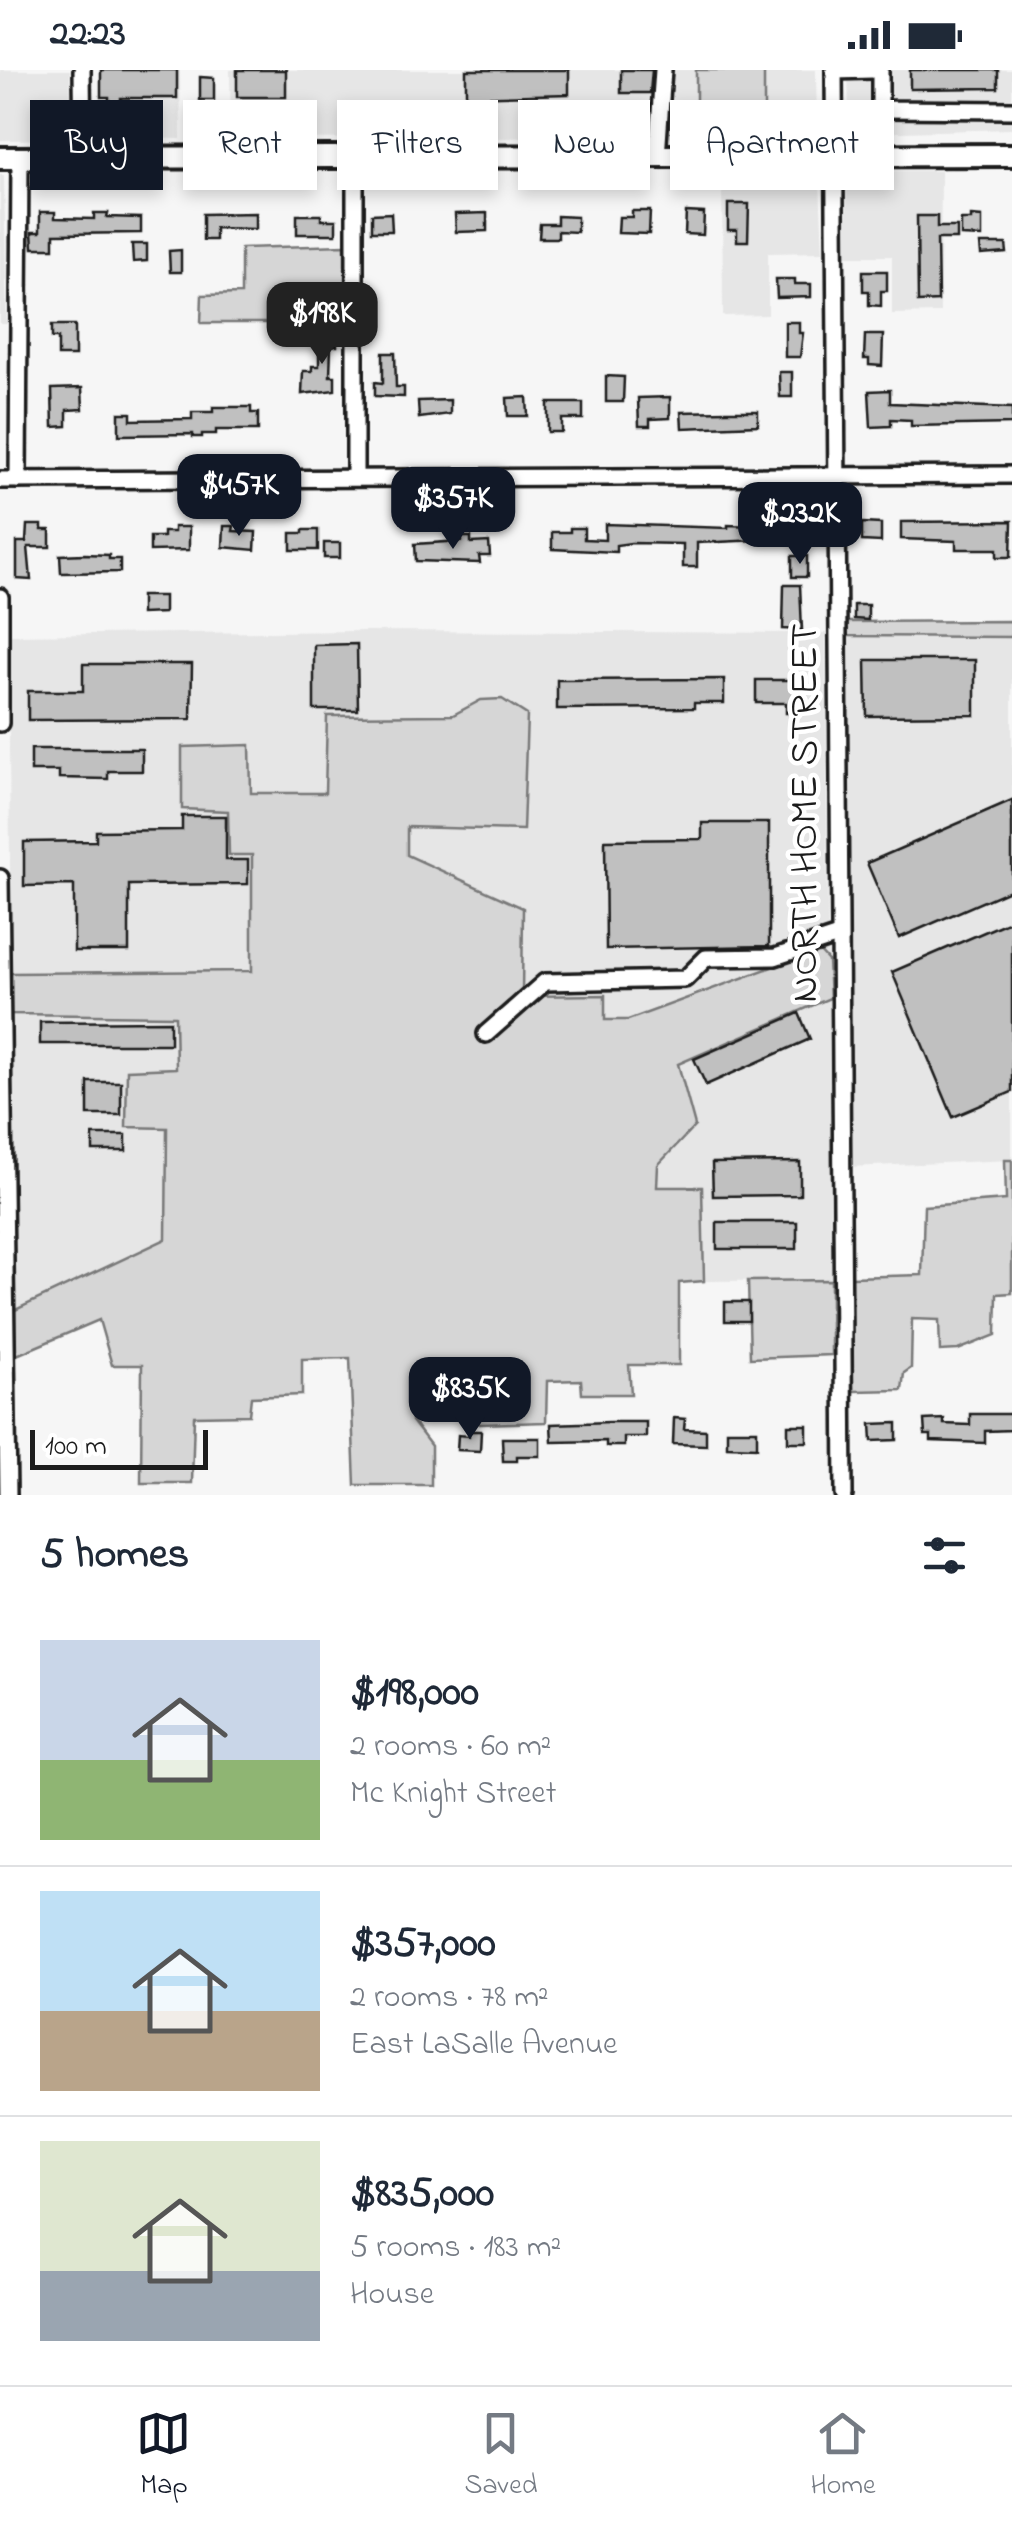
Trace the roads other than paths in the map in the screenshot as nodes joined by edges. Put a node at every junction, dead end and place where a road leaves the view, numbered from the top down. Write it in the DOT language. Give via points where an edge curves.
graph roads {
  1 [pos="82,70"];
  2 [pos="663,70"];
  3 [pos="834,70"];
  4 [pos="872,70"];
  5 [pos="880,70"];
  6 [pos="82,100"];
  7 [pos="834,100"];
  8 [pos="1012,110"];
  9 [pos="1012,155"];
  10 [pos="894,156"];
  11 [pos="657,157"];
  12 [pos="670,157"];
  13 [pos="10,158"];
  14 [pos="163,158"];
  15 [pos="337,158"];
  16 [pos="498,158"];
  17 [pos="355,190"];
  18 [pos="835,190"];
  19 [pos="0,196"];
  20 [pos="20,197"];
  21 [pos="1012,474"];
  22 [pos="836,475"];
  23 [pos="355,477"];
  24 [pos="0,480"];
  25 [pos="18,480"];
  26 [pos="0,597"];
  27 [pos="0,723"];
  28 [pos="0,878"];
  29 [pos="838,936"];
  30 [pos="486,1034"];
  31 [pos="8,1495"];
  32 [pos="844,1495"];
  1 -- 6 [label="street"];
  2 -- 11 [label="street"];
  3 -- 4 [label="street"];
  3 -- 7 [label="street, NORTH HOME STREET"];
  5 -- 8 [label="street" via="880,109"];
  9 -- 10 [label="main road"];
  11 -- 12 [label="main road"];
  11 -- 16 [label="main road"];
  13 -- 20 [label="street"];
  14 -- 15 [label="main road"];
  17 -- 23 [label="street"];
  18 -- 22 [label="street, NORTH HOME STREET"];
  19 -- 20 [label="street"];
  20 -- 25 [label="street"];
  21 -- 22 [label="street"];
  22 -- 23 [label="street"];
  22 -- 29 [label="street, NORTH HOME STREET"];
  23 -- 25 [label="street"];
  24 -- 25 [label="street"];
  26 -- 27 [label="street"];
  28 -- 31 [label="street"];
  29 -- 30 [label="street" via="775,957 706,958 685,980 545,982"];
  29 -- 32 [label="street, NORTH HOME STREET"];
}
